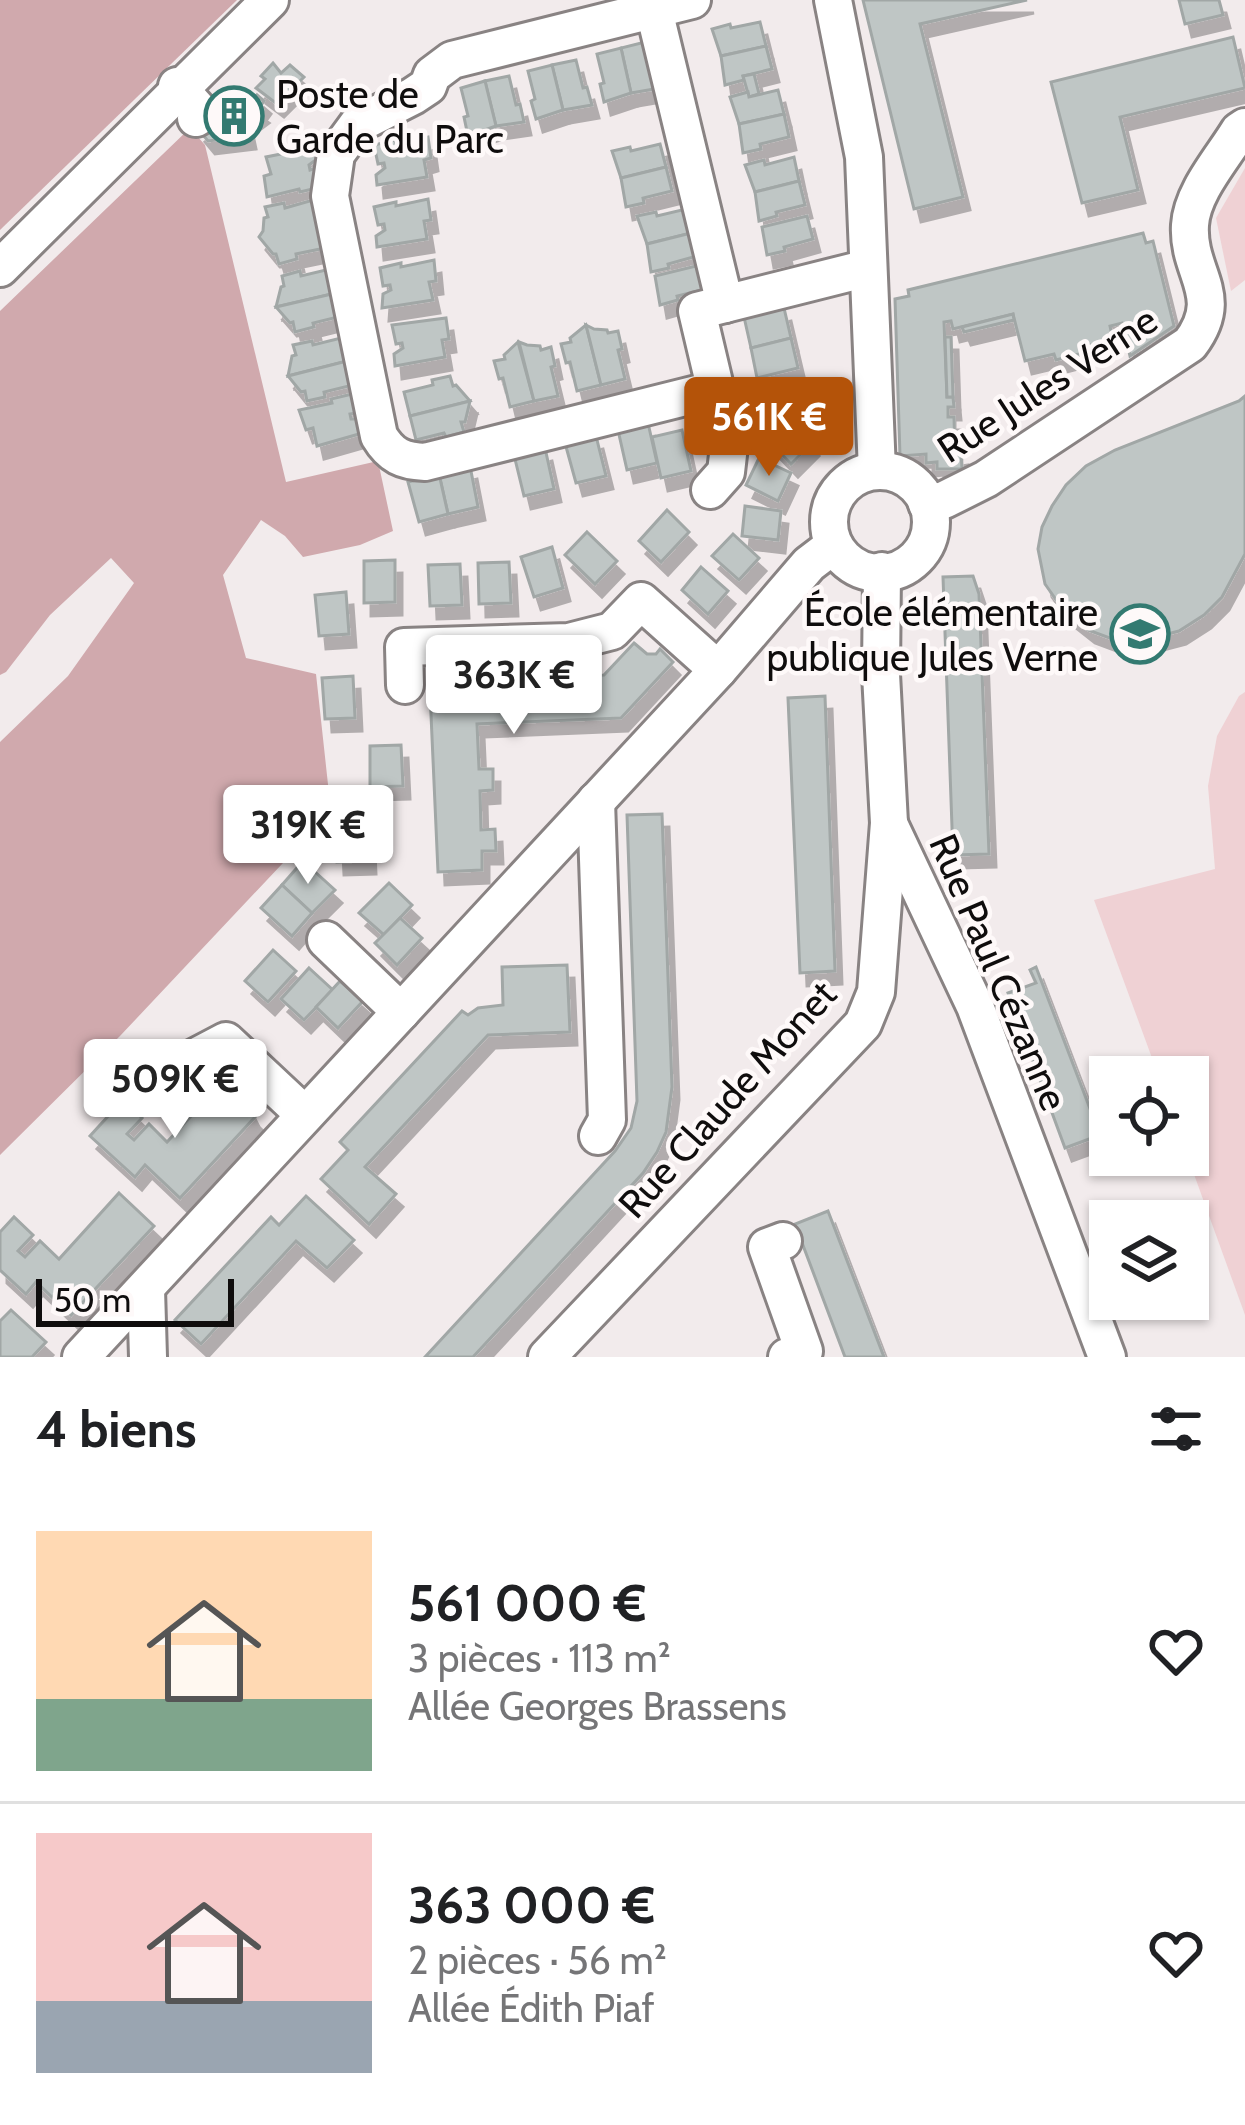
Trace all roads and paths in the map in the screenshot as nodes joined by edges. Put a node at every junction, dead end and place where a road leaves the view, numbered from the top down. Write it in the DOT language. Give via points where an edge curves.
graph roads {
  1 [pos="270,0"];
  2 [pos="692,0"];
  3 [pos="809,0"];
  4 [pos="832,0"];
  5 [pos="654,10"];
  6 [pos="1245,127"];
  7 [pos="867,220"];
  8 [pos="0,268"];
  9 [pos="868,268"];
  10 [pos="725,304"];
  11 [pos="717,389"];
  12 [pos="877,471"];
  13 [pos="710,490"];
  14 [pos="928,504"];
  15 [pos="834,545"];
  16 [pos="882,572"];
  17 [pos="718,670"];
  18 [pos="405,685"];
  19 [pos="596,801"];
  20 [pos="889,823"];
  21 [pos="326,940"];
  22 [pos="401,1012"];
  23 [pos="188,1061"];
  24 [pos="305,1114"];
  25 [pos="598,1136"];
  26 [pos="783,1241"];
  27 [pos="146,1289"];
  28 [pos="81,1357"];
  29 [pos="148,1357"];
  30 [pos="547,1357"];
  31 [pos="787,1357"];
  32 [pos="1107,1357"];
  1 -- 8 [label="street" via="184,98"];
  2 -- 5 [label="street"];
  3 -- 7 [label="street" via="851,208"];
  4 -- 7 [label="street"];
  5 -- 10 [label="street"];
  5 -- 11 [label="street" via="452,60 428,86 358,124 337,154 330,196 379,436 406,461"];
  6 -- 14 [label="street, Rue Jules Verne" via="1192,209 1189,230 1208,305 1190,344 986,479"];
  7 -- 9 [label="street"];
  9 -- 10 [label="street"];
  9 -- 12 [label="street"];
  10 -- 11 [label="street" via="697,311"];
  11 -- 13 [label="street" via="729,446 726,472"];
  12 -- 14 [label="street" via="913,482"];
  12 -- 15 [label="street" via="838,493 829,521"];
  14 -- 16 [label="street" via="923,548"];
  15 -- 16 [label="street" via="858,568"];
  15 -- 17 [label="street"];
  16 -- 20 [label="street, Rue Claude Monet"];
  17 -- 18 [label="street" via="641,602 611,631 569,642 404,647"];
  17 -- 19 [label="street"];
  19 -- 22 [label="street"];
  19 -- 25 [label="street" via="607,1120"];
  20 -- 30 [label="street, Rue Claude Monet" via="875,992 863,1024"];
  20 -- 32 [label="street, Rue Paul Cézanne" via="975,1006"];
  21 -- 22 [label="street"];
  22 -- 24 [label="street"];
  23 -- 24 [label="street" via="226,1041"];
  24 -- 27 [label="street"];
  26 -- 31 [label="street" via="767,1247 804,1351"];
  27 -- 28 [label="street"];
  27 -- 29 [label="street"];
}
